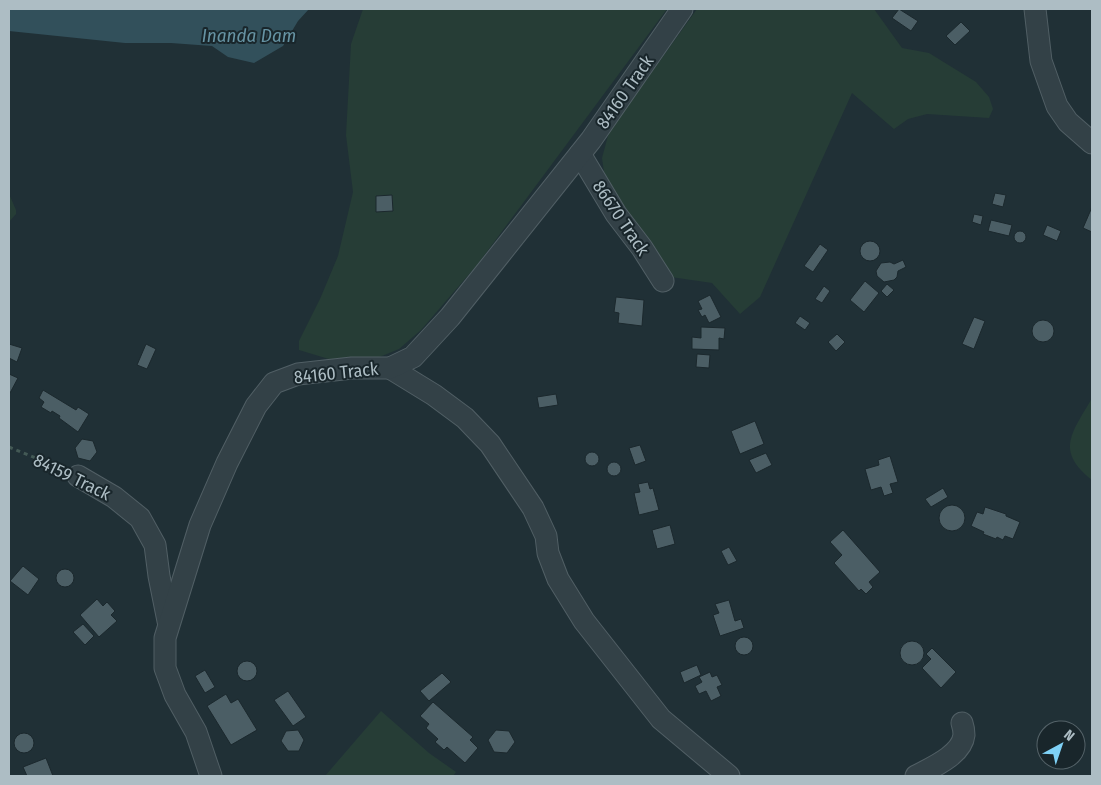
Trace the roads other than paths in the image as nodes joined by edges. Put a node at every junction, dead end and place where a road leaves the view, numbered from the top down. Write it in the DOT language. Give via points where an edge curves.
graph roads {
  1 [pos="682,9"];
  2 [pos="1035,9"];
  3 [pos="1092,143"];
  4 [pos="580,154"];
  5 [pos="663,281"];
  6 [pos="390,368"];
  7 [pos="78,476"];
  8 [pos="169,623"];
  9 [pos="962,723"];
  10 [pos="211,776"];
  11 [pos="729,776"];
  12 [pos="916,776"];
  1 -- 4 [label="street, 84160 Track"];
  2 -- 3 [label="street" via="1041,61 1057,106 1068,122"];
  4 -- 5 [label="street, 86670 Track" via="616,214"];
  4 -- 6 [label="street, 84160 Track" via="450,317 413,356"];
  6 -- 8 [label="street, 84160 Track" via="298,374 274,383 256,406 227,463 200,525"];
  6 -- 11 [label="street" via="434,394 465,418 490,444 534,508 558,579 584,621 661,719"];
  7 -- 8 [label="street, 84159 Track" via="114,497 140,518 155,545"];
  8 -- 10 [label="street, 84160 Track" via="165,638 165,668 175,695 196,732"];
  9 -- 12 [label="street" via="964,736 955,752"];
}
